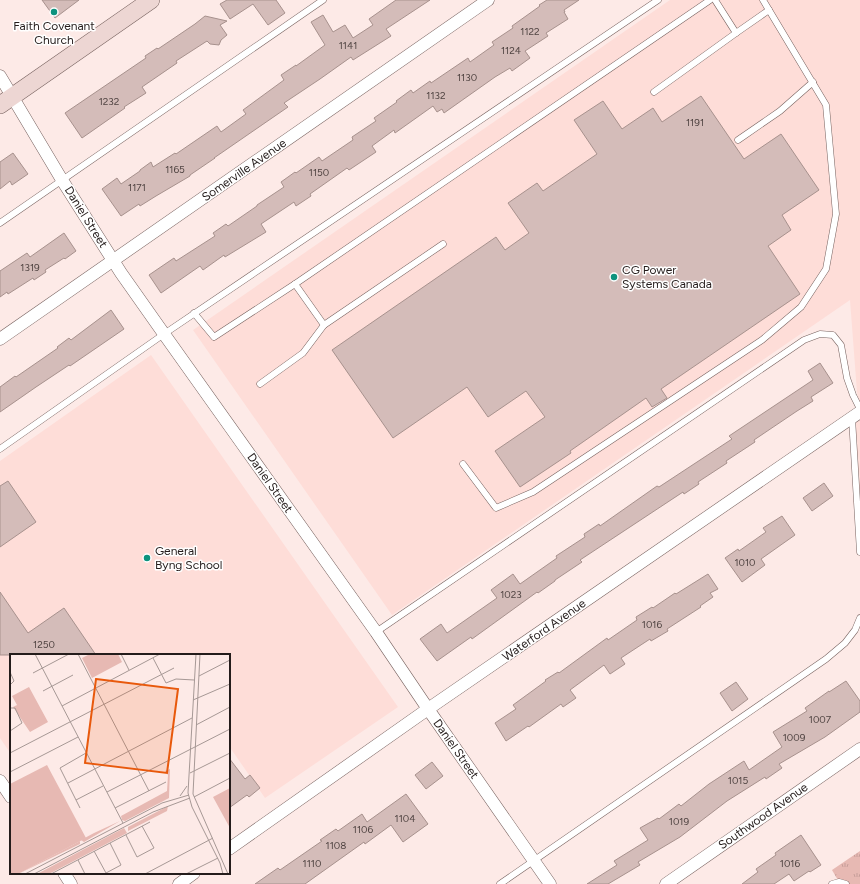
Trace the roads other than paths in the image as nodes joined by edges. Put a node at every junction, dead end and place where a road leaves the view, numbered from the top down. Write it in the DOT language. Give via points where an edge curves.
graph roads {
  1 [pos="151,0"];
  2 [pos="323,0"];
  3 [pos="488,0"];
  4 [pos="658,0"];
  5 [pos="710,0"];
  6 [pos="715,0"];
  7 [pos="763,0"];
  8 [pos="769,10"];
  9 [pos="736,34"];
  10 [pos="0,76"];
  11 [pos="813,82"];
  12 [pos="654,92"];
  13 [pos="6,101"];
  14 [pos="738,140"];
  15 [pos="62,180"];
  16 [pos="0,223"];
  17 [pos="443,244"];
  18 [pos="114,260"];
  19 [pos="295,284"];
  20 [pos="194,313"];
  21 [pos="324,325"];
  22 [pos="164,334"];
  23 [pos="0,339"];
  24 [pos="260,384"];
  25 [pos="860,409"];
  26 [pos="856,415"];
  27 [pos="0,449"];
  28 [pos="463,464"];
  29 [pos="860,552"];
  30 [pos="860,618"];
  31 [pos="376,632"];
  32 [pos="428,709"];
  33 [pos="860,749"];
  34 [pos="0,781"];
  35 [pos="10,796"];
  36 [pos="230,848"];
  37 [pos="534,860"];
  38 [pos="65,874"];
  39 [pos="193,874"];
  40 [pos="71,884"];
  41 [pos="179,884"];
  42 [pos="500,884"];
  43 [pos="550,884"];
  44 [pos="666,884"];
  45 [pos="832,884"];
  46 [pos="846,884"];
  1 -- 13 [label="street"];
  2 -- 15 [label="lane"];
  3 -- 18 [label="street, Somerville Avenue"];
  4 -- 20 [label="lane"];
  5 -- 19 [label="lane"];
  6 -- 9 [label="lane"];
  7 -- 8 [label="lane"];
  8 -- 9 [label="lane"];
  8 -- 11 [label="lane"];
  9 -- 12 [label="lane"];
  10 -- 13 [label="street, Daniel Street"];
  11 -- 14 [label="lane" via="780,111"];
  11 -- 28 [label="lane" via="826,105 836,214 826,269 801,307 762,340 533,492 496,508"];
  13 -- 15 [label="street, Daniel Street"];
  15 -- 16 [label="lane"];
  15 -- 18 [label="street, Daniel Street"];
  17 -- 21 [label="lane"];
  18 -- 22 [label="street, Daniel Street"];
  18 -- 23 [label="street, Somerville Avenue"];
  19 -- 20 [label="lane" via="214,337"];
  19 -- 21 [label="lane"];
  20 -- 22 [label="lane"];
  21 -- 24 [label="lane" via="303,353"];
  22 -- 27 [label="lane"];
  22 -- 31 [label="street, Daniel Street"];
  25 -- 31 [label="lane" via="847,378 841,344 833,335 820,334 804,340"];
  26 -- 29 [label="lane"];
  26 -- 32 [label="street, Waterford Avenue"];
  30 -- 37 [label="lane" via="855,630 826,659"];
  31 -- 32 [label="street, Daniel Street"];
  32 -- 36 [label="street, Waterford Avenue"];
  32 -- 37 [label="street, Daniel Street"];
  33 -- 44 [label="street, Southwood Avenue"];
  34 -- 35 [label="street"];
  37 -- 42 [label="lane"];
  37 -- 43 [label="street, Daniel Street"];
  38 -- 40 [label="street"];
  39 -- 41 [label="street"];
  45 -- 46 [label="lane"];
}
